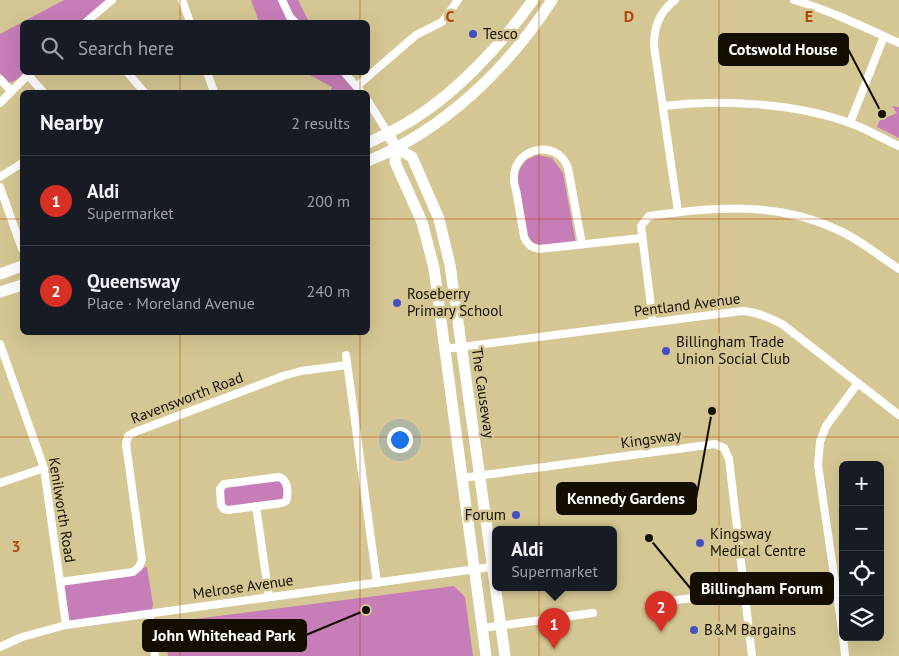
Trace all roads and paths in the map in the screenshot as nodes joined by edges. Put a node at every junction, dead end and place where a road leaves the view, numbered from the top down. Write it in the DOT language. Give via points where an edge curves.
graph roads {
  1 [pos="112,0"];
  2 [pos="182,0"];
  3 [pos="282,0"];
  4 [pos="458,0"];
  5 [pos="532,0"];
  6 [pos="552,0"];
  7 [pos="675,0"];
  8 [pos="794,0"];
  9 [pos="88,20"];
  10 [pos="189,20"];
  11 [pos="293,20"];
  12 [pos="884,36"];
  13 [pos="899,43"];
  14 [pos="28,75"];
  15 [pos="30,75"];
  16 [pos="130,75"];
  17 [pos="208,75"];
  18 [pos="347,75"];
  19 [pos="0,79"];
  20 [pos="359,89"];
  21 [pos="41,90"];
  22 [pos="142,90"];
  23 [pos="213,90"];
  24 [pos="11,91"];
  25 [pos="0,103"];
  26 [pos="370,104"];
  27 [pos="664,106"];
  28 [pos="850,123"];
  29 [pos="388,133"];
  30 [pos="370,143"];
  31 [pos="899,146"];
  32 [pos="396,148"];
  33 [pos="370,160"];
  34 [pos="20,164"];
  35 [pos="0,178"];
  36 [pos="0,188"];
  37 [pos="678,212"];
  38 [pos="642,238"];
  39 [pos="20,243"];
  40 [pos="582,244"];
  41 [pos="20,267"];
  42 [pos="899,269"];
  43 [pos="0,274"];
  44 [pos="20,285"];
  45 [pos="0,292"];
  46 [pos="653,322"];
  47 [pos="0,344"];
  48 [pos="461,347"];
  49 [pos="445,349"];
  50 [pos="346,355"];
  51 [pos="347,365"];
  52 [pos="858,383"];
  53 [pos="899,415"];
  54 [pos="44,468"];
  55 [pos="479,476"];
  56 [pos="462,478"];
  57 [pos="0,483"];
  58 [pos="256,506"];
  59 [pos="492,566"];
  60 [pos="474,569"];
  61 [pos="60,582"];
  62 [pos="377,582"];
  63 [pos="744,586"];
  64 [pos="496,591"];
  65 [pos="269,598"];
  66 [pos="668,601"];
  67 [pos="839,609"];
  68 [pos="593,613"];
  69 [pos="149,614"];
  70 [pos="66,625"];
  71 [pos="501,625"];
  72 [pos="482,628"];
  73 [pos="844,641"];
  74 [pos="0,646"];
  75 [pos="155,656"];
  76 [pos="486,656"];
  77 [pos="505,656"];
  78 [pos="752,656"];
  79 [pos="846,656"];
  1 -- 9 [label="street"];
  2 -- 10 [label="street"];
  3 -- 11 [label="street"];
  4 -- 20 [label="street" via="442,22 416,35"];
  5 -- 29 [label="street" via="486,57 451,90 406,124"];
  6 -- 32 [label="street" via="523,41 470,97"];
  7 -- 27 [label="street" via="657,22 654,36"];
  8 -- 12 [label="street" via="852,20"];
  12 -- 13 [label="street"];
  12 -- 28 [label="street"];
  14 -- 24 [label="street"];
  15 -- 21 [label="street"];
  16 -- 22 [label="street"];
  17 -- 23 [label="street"];
  18 -- 20 [label="street"];
  19 -- 24 [label="street"];
  24 -- 25 [label="street"];
  26 -- 29 [label="street"];
  27 -- 28 [label="street" via="756,104"];
  27 -- 37 [label="street"];
  28 -- 31 [label="street"];
  29 -- 30 [label="street"];
  29 -- 32 [label="street, The Causeway"];
  32 -- 33 [label="street"];
  32 -- 48 [label="street, The Causeway" via="412,157 439,219 450,265"];
  32 -- 49 [label="street, The Causeway" via="396,162 428,241"];
  34 -- 35 [label="street"];
  36 -- 39 [label="street"];
  37 -- 38 [label="street" via="649,216 641,226"];
  37 -- 42 [label="street" via="745,208 790,213 839,230"];
  38 -- 40 [label="street"];
  38 -- 46 [label="street"];
  40 -- 40 [label="street" via="539,249 526,242 514,176 516,164 528,153 550,150 565,160"];
  41 -- 43 [label="street"];
  44 -- 45 [label="street"];
  46 -- 48 [label="street, Pentland Avenue"];
  46 -- 52 [label="street, Pentland Avenue" via="742,311 769,316"];
  47 -- 54 [label="street, Kenilworth Road"];
  48 -- 49 [label="street, Pentland Avenue"];
  48 -- 55 [label="street, The Causeway"];
  49 -- 56 [label="street, The Causeway"];
  50 -- 51 [label="street"];
  51 -- 61 [label="street, Ravensworth Road" via="283,376 128,436 126,444 142,560 139,567 133,572"];
  51 -- 62 [label="street"];
  52 -- 53 [label="street, Pentland Avenue"];
  52 -- 67 [label="street" via="826,426 820,442 818,464"];
  54 -- 57 [label="street"];
  54 -- 61 [label="street, Kenilworth Road"];
  55 -- 56 [label="street, Kingsway"];
  55 -- 59 [label="street, The Causeway"];
  55 -- 63 [label="street, Kingsway" via="715,444 724,448 730,459"];
  56 -- 60 [label="street, The Causeway"];
  58 -- 58 [label="street" via="224,509 221,485 283,478 288,496 286,501"];
  58 -- 65 [label="street"];
  59 -- 60 [label="street, Melrose Avenue"];
  60 -- 62 [label="street, Melrose Avenue"];
  60 -- 72 [label="street, The Causeway"];
  61 -- 70 [label="street, Kenilworth Road"];
  62 -- 65 [label="street, Melrose Avenue"];
  63 -- 66 [label="street" via="725,594"];
  63 -- 78 [label="street, Kingsway"];
  64 -- 71 [label="street, The Causeway"];
  65 -- 69 [label="street, Melrose Avenue"];
  68 -- 71 [label="street"];
  69 -- 70 [label="street, Melrose Avenue"];
  69 -- 75 [label="street"];
  70 -- 74 [label="street, Melrose Avenue"];
  71 -- 72 [label="street"];
  71 -- 77 [label="street, The Causeway"];
  72 -- 76 [label="street, The Causeway"];
  73 -- 79 [label="street"];
}
